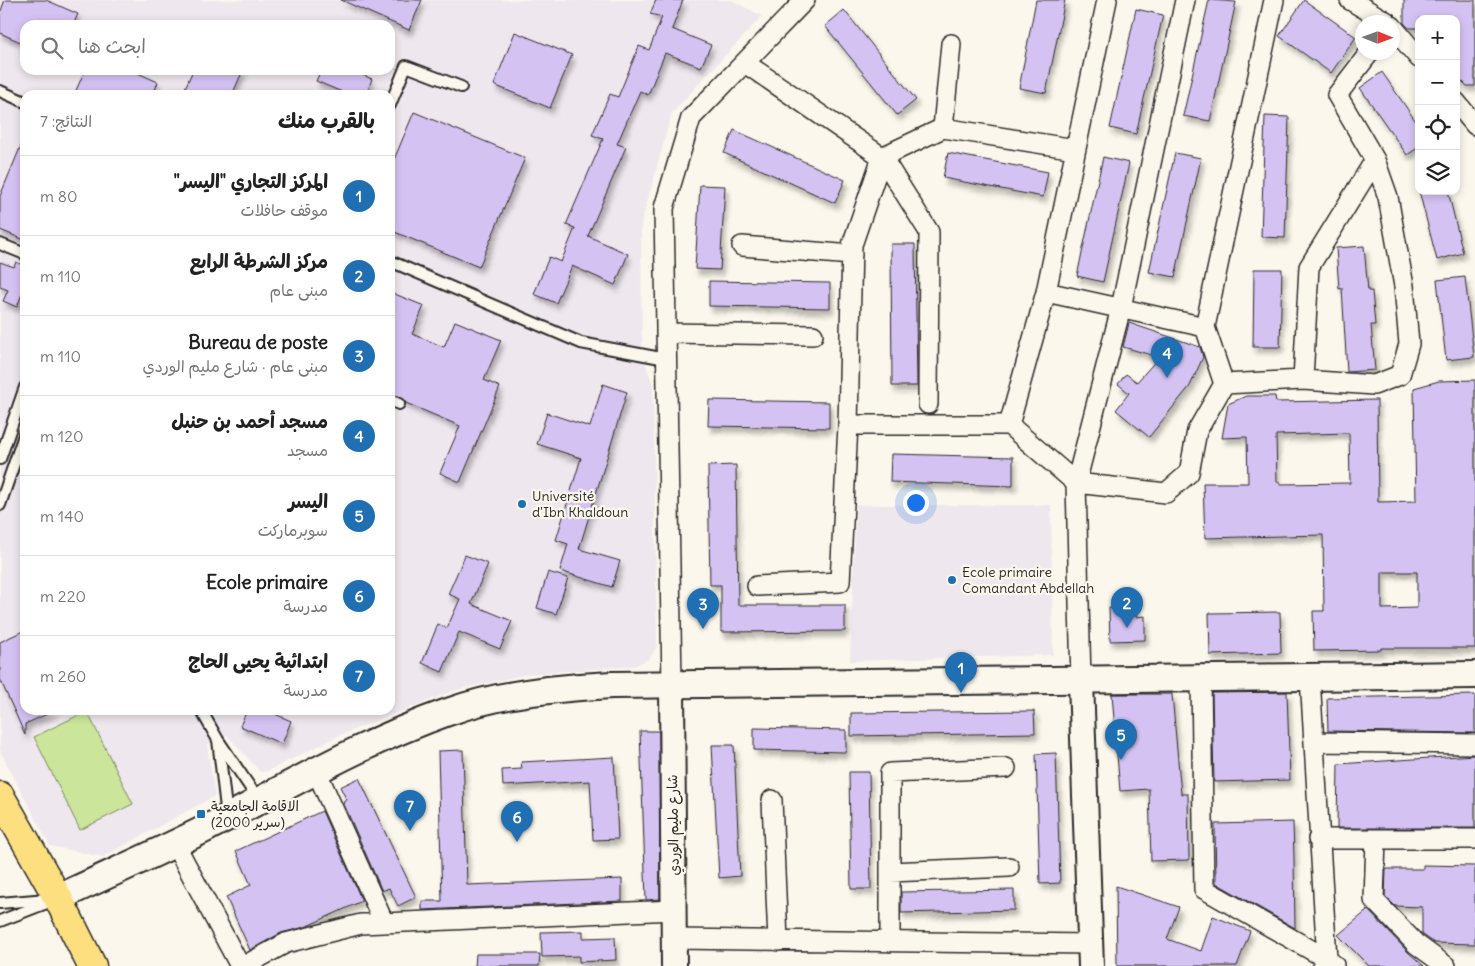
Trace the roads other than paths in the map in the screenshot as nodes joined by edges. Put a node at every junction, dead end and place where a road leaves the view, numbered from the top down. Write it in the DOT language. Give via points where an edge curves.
graph roads {
  1 [pos="805,0"];
  2 [pos="1106,0"];
  3 [pos="1185,0"];
  4 [pos="1274,0"];
  5 [pos="1350,0"];
  6 [pos="1375,15"];
  7 [pos="1400,35"];
  8 [pos="951,44"];
  9 [pos="1415,53"];
  10 [pos="1364,60"];
  11 [pos="746,63"];
  12 [pos="461,87"];
  13 [pos="0,91"];
  14 [pos="395,93"];
  15 [pos="20,100"];
  16 [pos="1458,105"];
  17 [pos="1475,125"];
  18 [pos="943,128"];
  19 [pos="1075,149"];
  20 [pos="882,157"];
  21 [pos="1375,160"];
  22 [pos="0,244"];
  23 [pos="742,246"];
  24 [pos="20,252"];
  25 [pos="852,255"];
  26 [pos="395,263"];
  27 [pos="1046,292"];
  28 [pos="1121,308"];
  29 [pos="1205,327"];
  30 [pos="666,333"];
  31 [pos="813,335"];
  32 [pos="666,359"];
  33 [pos="1303,380"];
  34 [pos="1224,384"];
  35 [pos="20,402"];
  36 [pos="928,404"];
  37 [pos="848,424"];
  38 [pos="1009,425"];
  39 [pos="20,447"];
  40 [pos="0,459"];
  41 [pos="1076,483"];
  42 [pos="0,505"];
  43 [pos="757,586"];
  44 [pos="1475,675"];
  45 [pos="1310,677"];
  46 [pos="1201,679"];
  47 [pos="1081,681"];
  48 [pos="672,685"];
  49 [pos="204,715"];
  50 [pos="218,740"];
  51 [pos="1314,742"];
  52 [pos="1475,744"];
  53 [pos="1006,768"];
  54 [pos="316,770"];
  55 [pos="0,796"];
  56 [pos="258,799"];
  57 [pos="772,800"];
  58 [pos="227,817"];
  59 [pos="1318,838"];
  60 [pos="1376,839"];
  61 [pos="1475,839"];
  62 [pos="175,844"];
  63 [pos="1009,867"];
  64 [pos="890,872"];
  65 [pos="58,898"];
  66 [pos="0,903"];
  67 [pos="674,910"];
  68 [pos="0,921"];
  69 [pos="384,923"];
  70 [pos="674,939"];
  71 [pos="778,941"];
  72 [pos="890,942"];
  73 [pos="1090,955"];
  74 [pos="1328,964"];
  75 [pos="92,966"];
  76 [pos="240,966"];
  77 [pos="244,966"];
  78 [pos="674,966"];
  79 [pos="1446,966"];
  1 -- 11 [label="street"];
  2 -- 19 [label="street"];
  3 -- 28 [label="street"];
  4 -- 29 [label="street"];
  5 -- 6 [label="street"];
  7 -- 9 [label="street"];
  8 -- 18 [label="street"];
  10 -- 21 [label="street" via="1337,95"];
  11 -- 20 [label="street"];
  11 -- 30 [label="street" via="691,118 664,208"];
  12 -- 14 [label="lane" via="406,66"];
  13 -- 15 [label="lane"];
  16 -- 17 [label="street"];
  18 -- 19 [label="street"];
  18 -- 20 [label="street"];
  19 -- 27 [label="street"];
  20 -- 25 [label="street" via="852,245"];
  20 -- 36 [label="street" via="929,232"];
  21 -- 33 [label="street" via="1309,267"];
  21 -- 33 [label="street" via="1388,197 1404,286 1409,344 1400,375 1374,385"];
  22 -- 24 [label="lane"];
  23 -- 25 [label="street"];
  25 -- 37 [label="street"];
  26 -- 32 [label="lane" via="581,343"];
  27 -- 28 [label="street"];
  27 -- 38 [label="street"];
  28 -- 29 [label="street"];
  28 -- 41 [label="street"];
  29 -- 34 [label="street"];
  30 -- 31 [label="street"];
  30 -- 32 [label="street"];
  32 -- 48 [label="street"];
  33 -- 34 [label="street"];
  34 -- 41 [label="street" via="1197,431 1189,473 1166,493"];
  35 -- 40 [label="lane"];
  37 -- 38 [label="street"];
  37 -- 43 [label="street" via="840,582"];
  38 -- 41 [label="street"];
  39 -- 42 [label="lane"];
  41 -- 47 [label="street"];
  44 -- 45 [label="main road"];
  45 -- 46 [label="main road"];
  45 -- 51 [label="street"];
  46 -- 47 [label="main road"];
  46 -- 74 [label="street" via="1204,889"];
  47 -- 48 [label="main road"];
  47 -- 73 [label="street"];
  48 -- 54 [label="main road" via="545,688 492,699 448,711"];
  48 -- 67 [label="street, شارع مليم الوردي"];
  49 -- 50 [label="lane"];
  50 -- 56 [label="lane"];
  50 -- 58 [label="lane"];
  51 -- 52 [label="street"];
  51 -- 59 [label="street"];
  53 -- 64 [label="street" via="890,774"];
  54 -- 56 [label="main road"];
  54 -- 69 [label="street"];
  55 -- 65 [label="main road"];
  56 -- 58 [label="main road"];
  57 -- 71 [label="street"];
  58 -- 62 [label="main road"];
  59 -- 60 [label="street"];
  59 -- 74 [label="street"];
  60 -- 61 [label="street"];
  60 -- 79 [label="street" via="1374,900 1416,944"];
  62 -- 65 [label="main road"];
  62 -- 76 [label="street"];
  63 -- 64 [label="street"];
  64 -- 72 [label="street"];
  65 -- 66 [label="lane"];
  65 -- 68 [label="lane"];
  65 -- 75 [label="main road"];
  67 -- 69 [label="street"];
  67 -- 70 [label="street, شارع مليم الوردي"];
  69 -- 77 [label="street" via="361,924 286,943"];
  70 -- 71 [label="street"];
  70 -- 78 [label="street, شارع مليم الوردي"];
  71 -- 72 [label="street"];
  72 -- 73 [label="street"];
}
